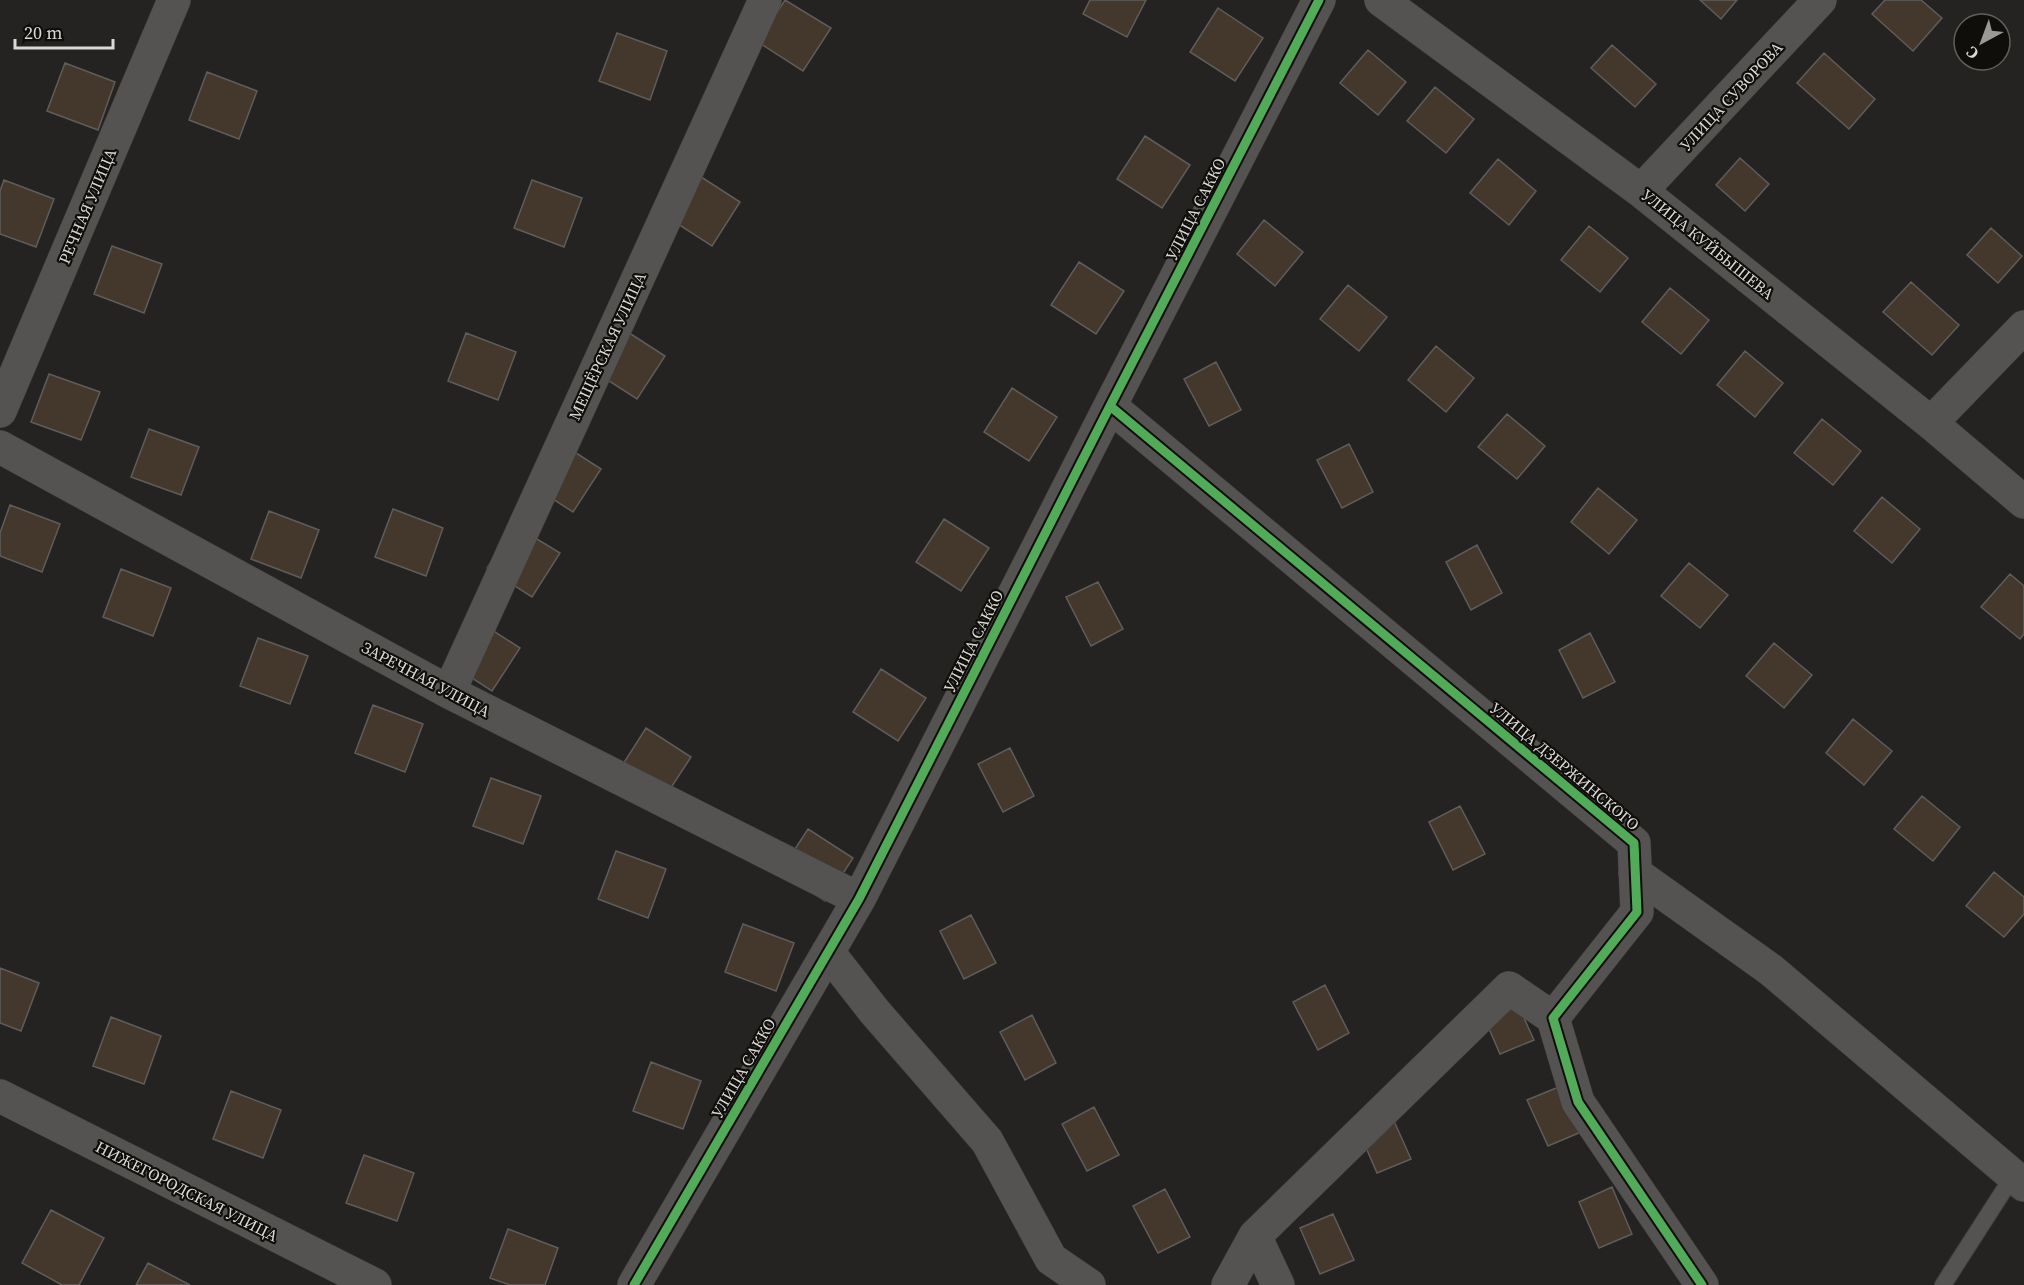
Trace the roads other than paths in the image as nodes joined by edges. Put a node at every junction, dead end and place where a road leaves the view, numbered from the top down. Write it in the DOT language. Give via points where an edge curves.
graph roads {
  1 [pos="174,0"];
  2 [pos="765,0"];
  3 [pos="1319,0"];
  4 [pos="1381,0"];
  5 [pos="1820,0"];
  6 [pos="1641,191"];
  7 [pos="2024,327"];
  8 [pos="1110,406"];
  9 [pos="0,411"];
  10 [pos="1931,423"];
  11 [pos="0,447"];
  12 [pos="2024,502"];
  13 [pos="449,692"];
  14 [pos="1635,873"];
  15 [pos="859,899"];
  16 [pos="828,952"];
  17 [pos="1553,1018"];
  18 [pos="0,1096"];
  19 [pos="2019,1180"];
  20 [pos="1255,1236"];
  21 [pos="375,1285"];
  22 [pos="634,1285"];
  23 [pos="1089,1285"];
  24 [pos="1228,1285"];
  25 [pos="1260,1285"];
  26 [pos="1278,1285"];
  27 [pos="1702,1285"];
  28 [pos="1943,1285"];
  1 -- 9 [label="street, РЕЧНАЯ УЛИЦА"];
  2 -- 13 [label="street, МЕЩЁРСКАЯ УЛИЦА"];
  3 -- 8 [label="street, УЛИЦА САККО"];
  4 -- 6 [label="street, УЛИЦА КУЙБЫШЕВА"];
  5 -- 6 [label="street, УЛИЦА СУВОРОВА"];
  6 -- 10 [label="street, УЛИЦА КУЙБЫШЕВА"];
  7 -- 10 [label="street"];
  8 -- 14 [label="street, УЛИЦА ДЗЕРЖИНСКОГО" via="1634,843"];
  8 -- 15 [label="street, УЛИЦА САККО"];
  10 -- 12 [label="street, УЛИЦА КУЙБЫШЕВА"];
  11 -- 13 [label="street, ЗАРЕЧНАЯ УЛИЦА"];
  13 -- 15 [label="street, ЗАРЕЧНАЯ УЛИЦА"];
  14 -- 17 [label="street, УЛИЦА ДЗЕРЖИНСКОГО" via="1637,912"];
  14 -- 19 [label="street" via="1771,970"];
  15 -- 16 [label="street, УЛИЦА САККО"];
  16 -- 22 [label="street, УЛИЦА САККО"];
  16 -- 23 [label="street" via="987,1141 1051,1259"];
  17 -- 20 [label="street" via="1509,988"];
  17 -- 27 [label="street" via="1578,1102"];
  18 -- 21 [label="street, НИЖЕГОРОДСКАЯ УЛИЦА"];
  19 -- 28 [label="lane"];
  20 -- 24 [label="street"];
  20 -- 25 [label="lane"];
  20 -- 26 [label="street"];
}
